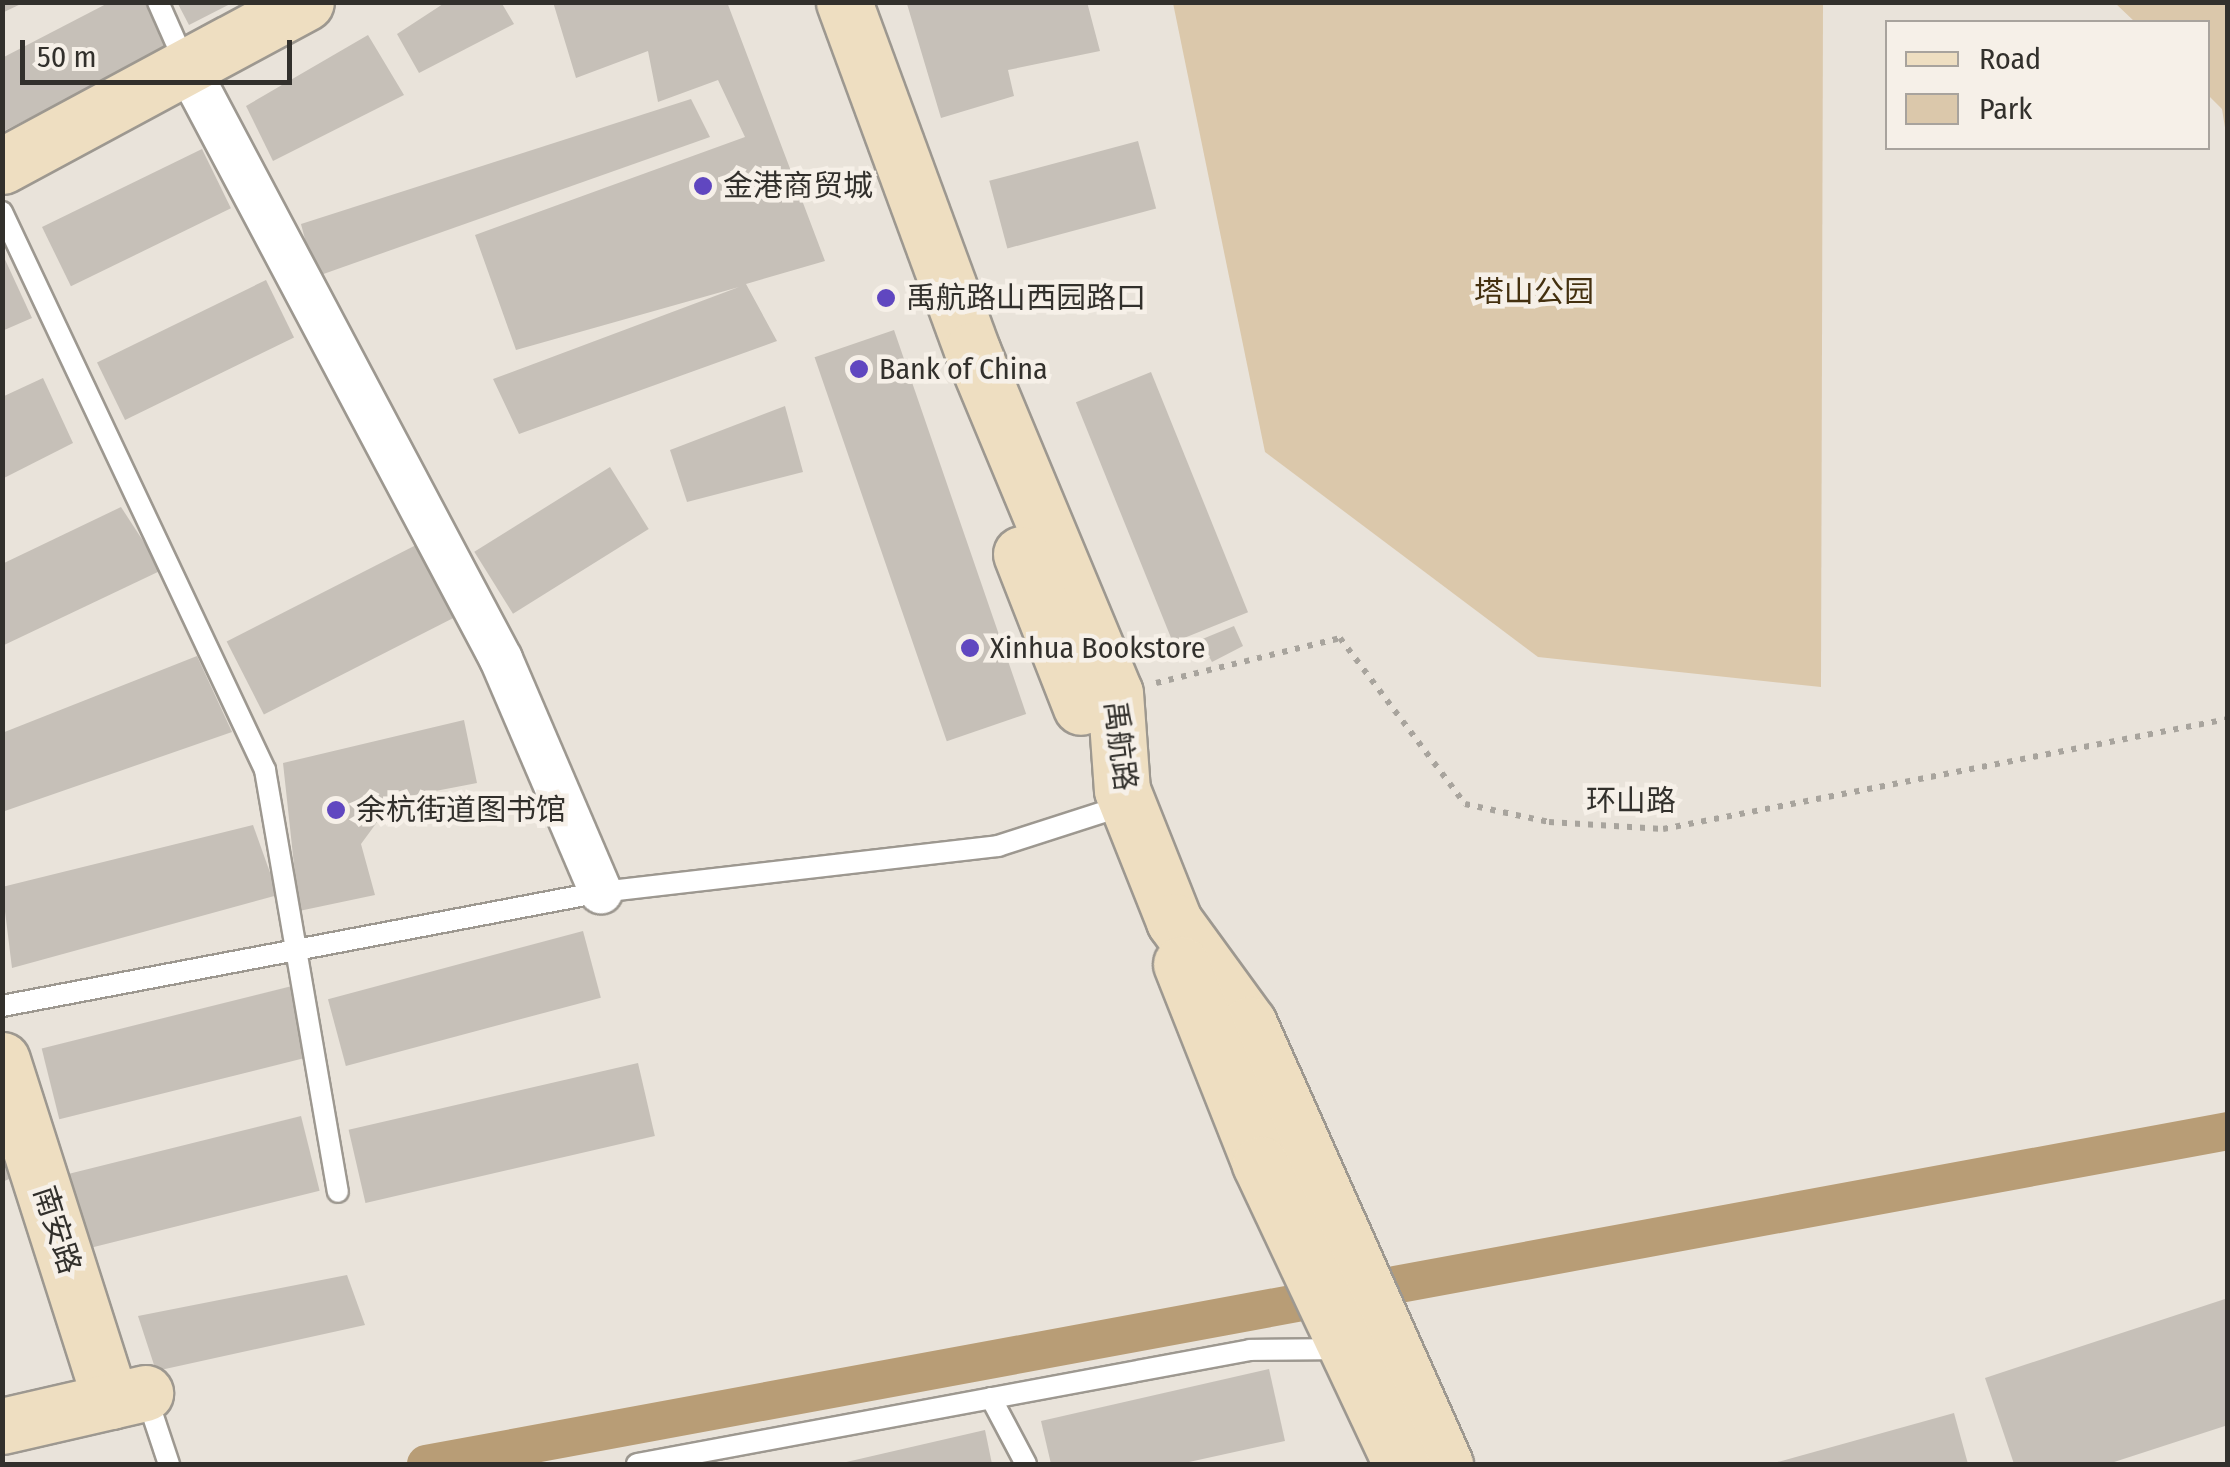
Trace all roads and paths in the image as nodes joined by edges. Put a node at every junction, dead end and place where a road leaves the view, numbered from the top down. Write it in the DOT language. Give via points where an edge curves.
graph roads {
  1 [pos="158,2"];
  2 [pos="306,2"];
  3 [pos="806,2"];
  4 [pos="844,2"];
  5 [pos="185,65"];
  6 [pos="2,166"];
  7 [pos="2,212"];
  8 [pos="1115,693"];
  9 [pos="2228,719"];
  10 [pos="1119,806"];
  11 [pos="601,892"];
  12 [pos="302,947"];
  13 [pos="2,1006"];
  14 [pos="2,1060"];
  15 [pos="338,1192"];
  16 [pos="1308,1218"];
  17 [pos="1366,1339"];
  18 [pos="128,1397"];
  19 [pos="991,1398"];
  20 [pos="2,1426"];
  21 [pos="726,1456"];
  22 [pos="169,1464"];
  23 [pos="638,1464"];
  24 [pos="1026,1464"];
  25 [pos="1401,1464"];
  26 [pos="1445,1464"];
  1 -- 5 [label="lane"];
  2 -- 5 [label="main road"];
  3 -- 10 [label="main road, 禹航路"];
  4 -- 8 [label="main road, 禹航路" via="972,350"];
  5 -- 6 [label="main road"];
  5 -- 11 [label="street" via="501,659"];
  7 -- 12 [label="lane" via="265,770"];
  8 -- 9 [label="path, 环山路" via="1340,638 1465,804 1549,822 1664,829"];
  8 -- 16 [label="main road, 禹航路" via="1122,790 1174,921 1249,1024"];
  10 -- 11 [label="lane" via="980,848"];
  10 -- 16 [label="main road, 禹航路"];
  11 -- 12 [label="lane"];
  12 -- 13 [label="lane"];
  12 -- 15 [label="lane"];
  14 -- 18 [label="main road, 南安路"];
  16 -- 17 [label="main road, 禹航路"];
  17 -- 19 [label="lane" via="1250,1350"];
  17 -- 25 [label="main road, 禹航路"];
  17 -- 26 [label="main road, 禹航路"];
  18 -- 20 [label="main road"];
  18 -- 22 [label="lane"];
  19 -- 21 [label="lane"];
  19 -- 24 [label="lane"];
  21 -- 23 [label="lane"];
}
